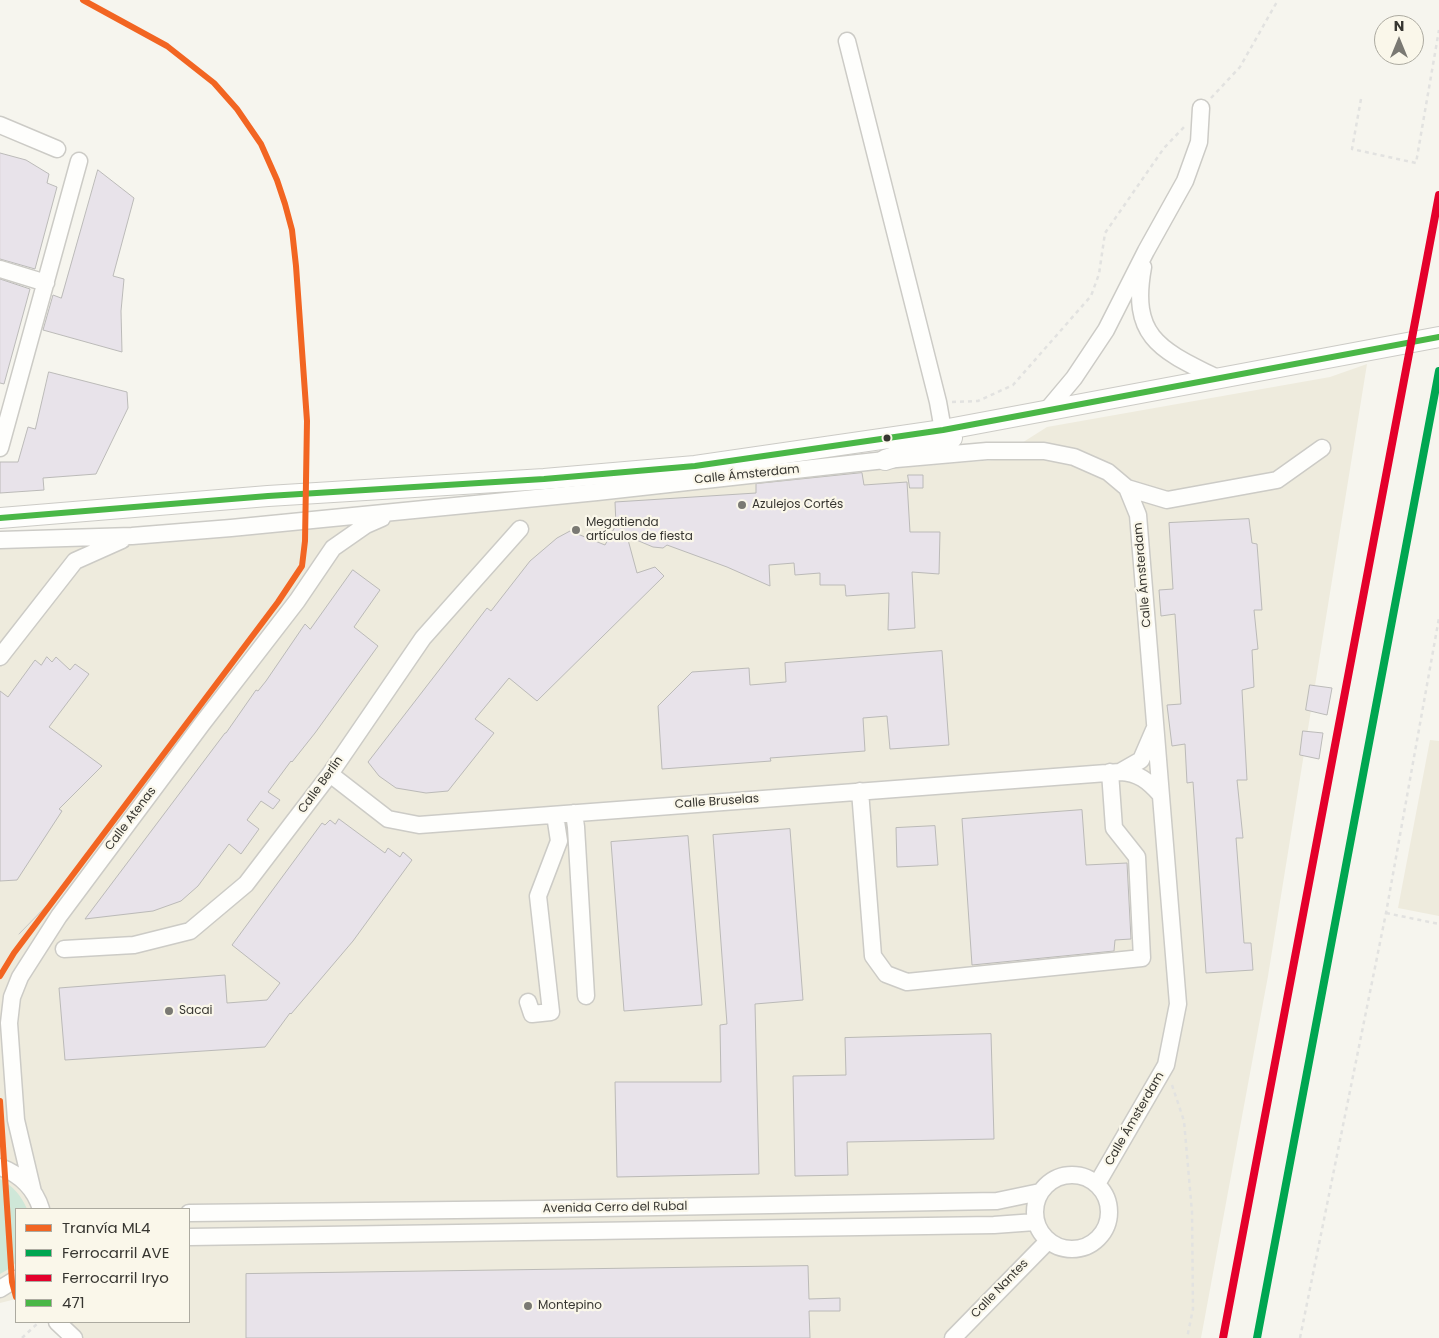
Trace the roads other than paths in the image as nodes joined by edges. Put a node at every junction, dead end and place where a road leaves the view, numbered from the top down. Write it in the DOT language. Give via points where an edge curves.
graph roads {
  1 [pos="847,41"];
  2 [pos="1201,108"];
  3 [pos="0,125"];
  4 [pos="57,150"];
  5 [pos="80,161"];
  6 [pos="1146,251"];
  7 [pos="0,268"];
  8 [pos="46,283"];
  9 [pos="1439,337"];
  10 [pos="1217,378"];
  11 [pos="1048,409"];
  12 [pos="1026,414"];
  13 [pos="943,430"];
  14 [pos="0,448"];
  15 [pos="1322,448"];
  16 [pos="885,460"];
  17 [pos="1127,488"];
  18 [pos="395,512"];
  19 [pos="0,518"];
  20 [pos="520,529"];
  21 [pos="132,536"];
  22 [pos="0,540"];
  23 [pos="0,657"];
  24 [pos="1155,728"];
  25 [pos="1115,772"];
  26 [pos="330,774"];
  27 [pos="860,791"];
  28 [pos="1160,794"];
  29 [pos="574,813"];
  30 [pos="555,815"];
  31 [pos="52,926"];
  32 [pos="64,949"];
  33 [pos="36,951"];
  34 [pos="586,996"];
  35 [pos="528,1002"];
  36 [pos="0,1167"];
  37 [pos="1097,1184"];
  38 [pos="1040,1192"];
  39 [pos="36,1198"];
  40 [pos="51,1208"];
  41 [pos="190,1213"];
  42 [pos="1036,1222"];
  43 [pos="190,1237"];
  44 [pos="1048,1240"];
  45 [pos="15,1280"];
  46 [pos="0,1289"];
  47 [pos="59,1323"];
  48 [pos="74,1338"];
  49 [pos="953,1338"];
  1 -- 13 [label="street"];
  2 -- 6 [label="street" via="1199,142 1185,181"];
  3 -- 4 [label="street"];
  5 -- 8 [label="street"];
  6 -- 10 [label="street" via="1139,286 1141,315 1150,334 1162,348"];
  6 -- 11 [label="street" via="1106,330 1074,378"];
  7 -- 8 [label="street"];
  8 -- 14 [label="street"];
  9 -- 10 [label="main road"];
  10 -- 11 [label="main road"];
  11 -- 12 [label="main road"];
  12 -- 13 [label="main road"];
  12 -- 16 [label="main road"];
  13 -- 19 [label="main road" via="695,466"];
  15 -- 17 [label="street" via="1277,480 1167,500"];
  16 -- 17 [label="street, Calle Ámsterdam" via="987,451 1044,451 1074,457 1108,472"];
  16 -- 18 [label="street, Calle Ámsterdam"];
  17 -- 24 [label="street, Calle Ámsterdam" via="1138,515"];
  18 -- 21 [label="street, Calle Ámsterdam"];
  18 -- 31 [label="street, Calle Atenas" via="366,525 333,548 297,601"];
  20 -- 26 [label="street, Calle Berlín" via="423,638"];
  21 -- 22 [label="street, Calle Ámsterdam"];
  21 -- 23 [label="street" via="75,561"];
  24 -- 25 [label="street" via="1141,760"];
  24 -- 28 [label="street, Calle Ámsterdam"];
  25 -- 27 [label="street, Calle Bruselas"];
  25 -- 27 [label="street" via="1114,828 1137,857 1142,958 908,982 886,974 873,956"];
  25 -- 28 [label="street" via="1136,774 1146,779"];
  26 -- 30 [label="street, Calle Bruselas" via="388,819 419,825"];
  26 -- 32 [label="street, Calle Berlín" via="246,884 190,931 134,945"];
  27 -- 29 [label="street, Calle Bruselas"];
  28 -- 37 [label="street, Calle Ámsterdam" via="1178,1004 1166,1065"];
  29 -- 30 [label="street, Calle Bruselas"];
  29 -- 34 [label="street"];
  30 -- 35 [label="street" via="559,841 538,896 551,1012 532,1014"];
  31 -- 32 [label="street" via="53,937"];
  31 -- 33 [label="street, Calle Atenas"];
  32 -- 33 [label="street, Calle Berlín"];
  33 -- 39 [label="street, Calle Atenas" via="14,991 9,1023 16,1120"];
  36 -- 39 [label="street" via="19,1176"];
  37 -- 38 [label="street" via="1073,1174 1060,1176"];
  37 -- 44 [label="street" via="1109,1207 1104,1231 1095,1241 1071,1250"];
  38 -- 41 [label="street, Avenida Cerro del Rubal" via="997,1201"];
  38 -- 42 [label="street" via="1034,1206"];
  39 -- 40 [label="street"];
  42 -- 43 [label="street, Avenida Cerro del Rubal"];
  42 -- 44 [label="street"];
  44 -- 49 [label="street, Calle Nantes"];
  45 -- 46 [label="street"];
  47 -- 48 [label="street"];
}
